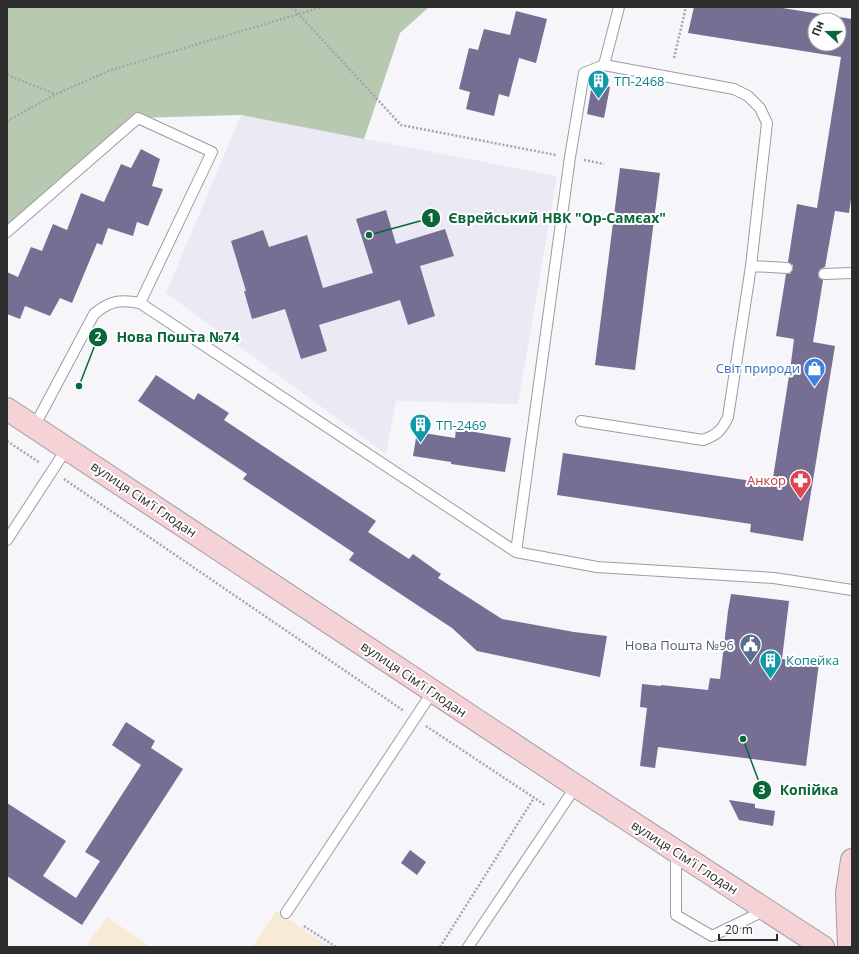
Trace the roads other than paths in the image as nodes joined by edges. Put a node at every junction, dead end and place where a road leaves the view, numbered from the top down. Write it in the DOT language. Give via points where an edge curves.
graph roads {
  1 [pos="619,7"];
  2 [pos="604,64"];
  3 [pos="7,232"];
  4 [pos="751,266"];
  5 [pos="787,268"];
  6 [pos="852,273"];
  7 [pos="824,274"];
  8 [pos="140,303"];
  9 [pos="7,409"];
  10 [pos="581,421"];
  11 [pos="34,427"];
  12 [pos="67,448"];
  13 [pos="7,540"];
  14 [pos="516,552"];
  15 [pos="852,590"];
  16 [pos="433,691"];
  17 [pos="576,786"];
  18 [pos="676,851"];
  19 [pos="852,860"];
  20 [pos="766,910"];
  21 [pos="286,913"];
  22 [pos="468,947"];
  23 [pos="823,947"];
  24 [pos="849,947"];
  1 -- 2 [label="lane"];
  2 -- 4 [label="lane" via="734,89 748,96 760,108 767,123"];
  2 -- 14 [label="lane" via="584,73 570,157"];
  3 -- 8 [label="lane" via="138,118 212,152"];
  4 -- 5 [label="lane"];
  4 -- 10 [label="lane" via="728,417 719,432 704,440"];
  6 -- 7 [label="lane"];
  8 -- 11 [label="lane" via="116,301 94,314"];
  8 -- 14 [label="lane"];
  9 -- 11 [label="street, вулиця Сім'ї Глодан"];
  11 -- 12 [label="street, вулиця Сім'ї Глодан"];
  12 -- 13 [label="lane"];
  12 -- 16 [label="street, вулиця Сім'ї Глодан"];
  14 -- 15 [label="lane" via="597,567 774,578"];
  16 -- 17 [label="street, вулиця Сім'ї Глодан"];
  16 -- 21 [label="lane"];
  17 -- 18 [label="street, вулиця Сім'ї Глодан"];
  17 -- 22 [label="lane"];
  18 -- 20 [label="street, вулиця Сім'ї Глодан"];
  18 -- 20 [label="lane" via="676,915 712,936"];
  19 -- 24 [label="street" via="847,893"];
  20 -- 23 [label="street, вулиця Сім'ї Глодан"];
}
